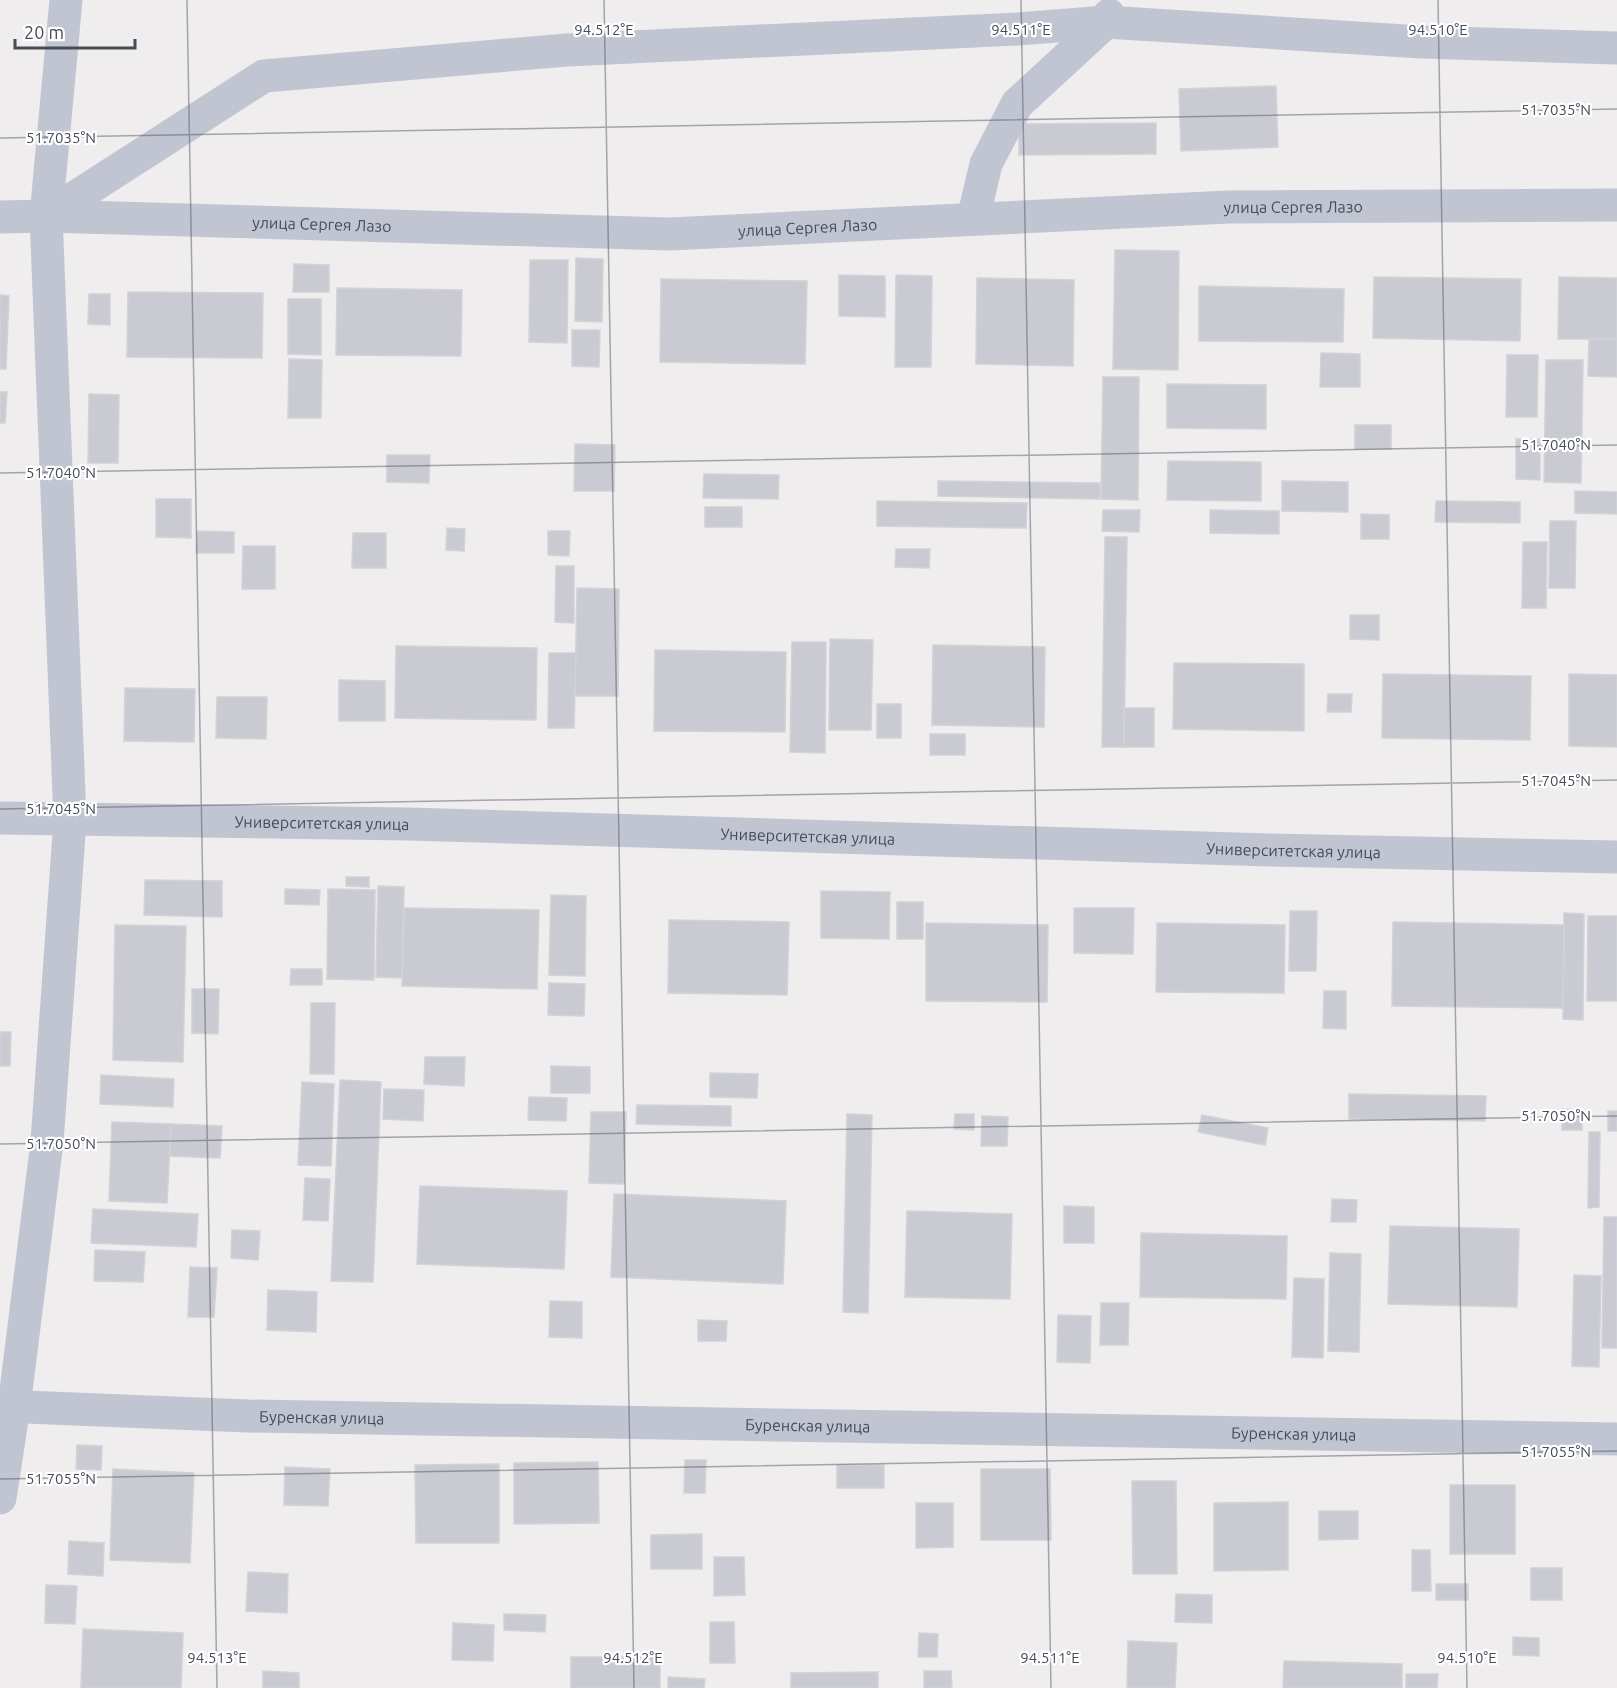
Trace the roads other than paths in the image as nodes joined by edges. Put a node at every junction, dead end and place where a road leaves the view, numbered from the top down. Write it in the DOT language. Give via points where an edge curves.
graph roads {
  1 [pos="66,0"];
  2 [pos="1111,11"];
  3 [pos="1617,48"];
  4 [pos="1617,205"];
  5 [pos="46,216"];
  6 [pos="0,217"];
  7 [pos="973,219"];
  8 [pos="0,818"];
  9 [pos="70,820"];
  10 [pos="1617,857"];
  11 [pos="7,1407"];
  12 [pos="1617,1439"];
  13 [pos="0,1498"];
  1 -- 5 [label="street"];
  2 -- 3 [label="street" via="1421,42"];
  2 -- 5 [label="street" via="1018,28 567,50 264,76"];
  2 -- 7 [label="street" via="1017,104 986,164"];
  4 -- 7 [label="street, улица Сергея Лазо" via="1228,207"];
  5 -- 6 [label="street, улица Сергея Лазо"];
  5 -- 7 [label="street, улица Сергея Лазо" via="669,234"];
  5 -- 9 [label="street"];
  8 -- 9 [label="street, Университетская улица"];
  9 -- 10 [label="street, Университетская улица" via="408,824"];
  9 -- 11 [label="street" via="47,1142"];
  11 -- 12 [label="street, Буренская улица" via="248,1416"];
  11 -- 13 [label="street"];
}
